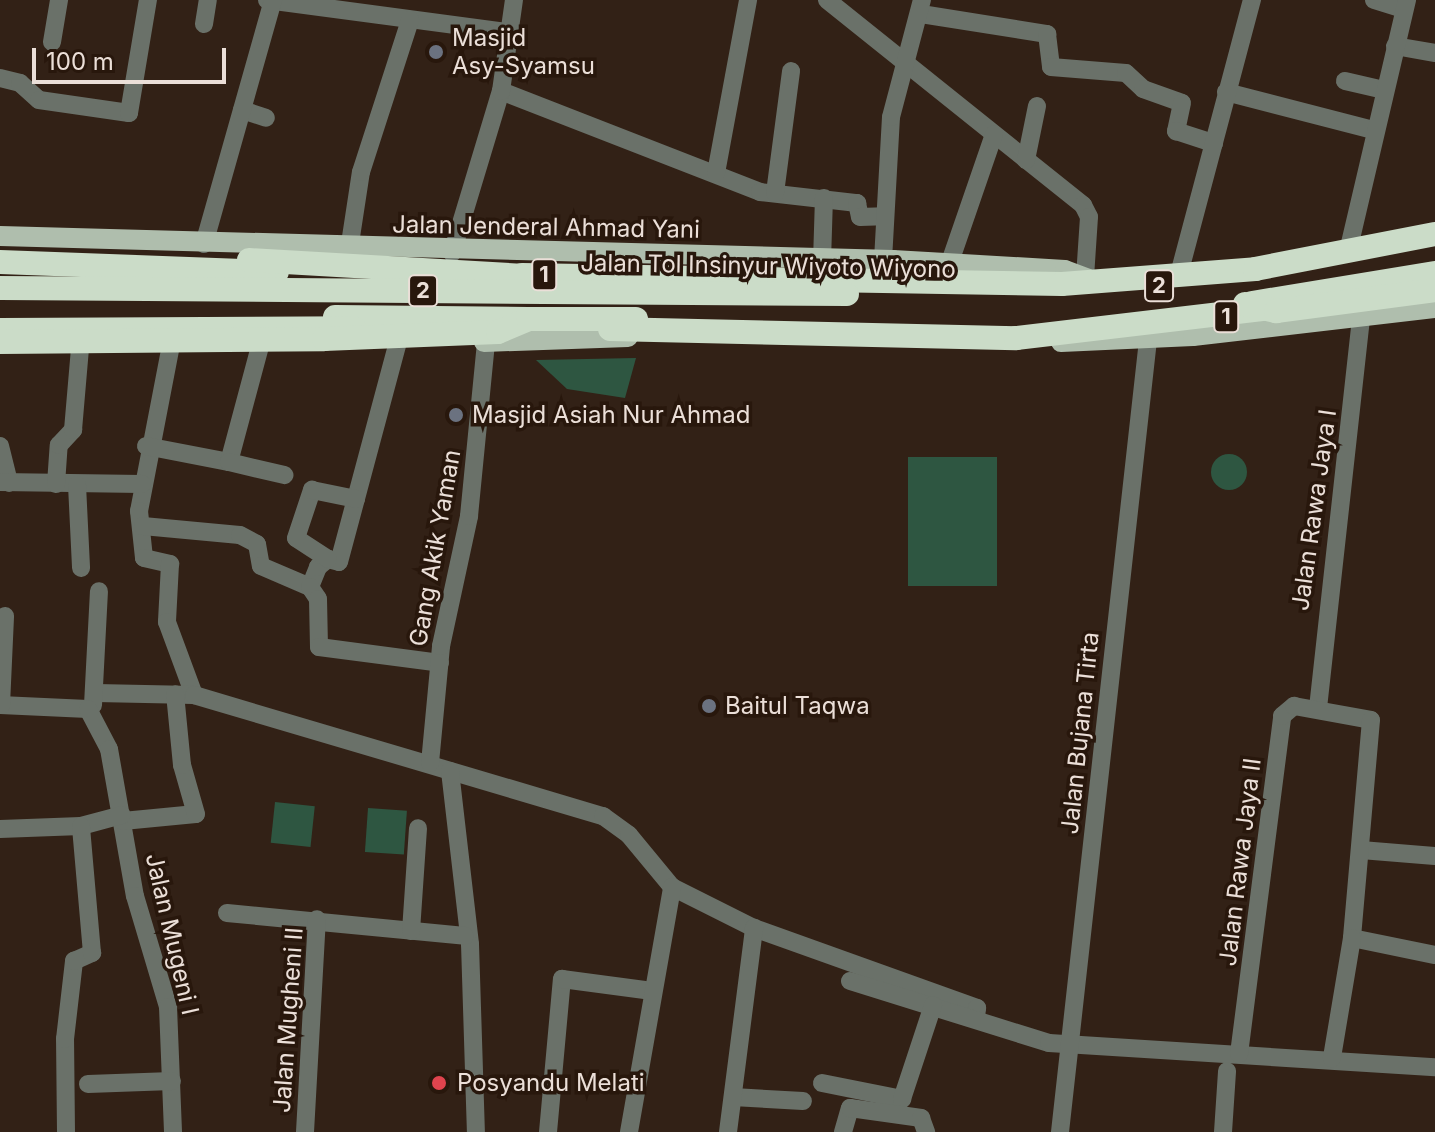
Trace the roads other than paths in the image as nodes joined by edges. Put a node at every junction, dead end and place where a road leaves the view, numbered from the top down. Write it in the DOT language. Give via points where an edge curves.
graph roads {
  1 [pos="59,0"];
  2 [pos="148,0"];
  3 [pos="208,0"];
  4 [pos="271,0"];
  5 [pos="410,0"];
  6 [pos="514,0"];
  7 [pos="748,0"];
  8 [pos="827,0"];
  9 [pos="1252,0"];
  10 [pos="1374,0"];
  11 [pos="1406,5"];
  12 [pos="922,7"];
  13 [pos="409,20"];
  14 [pos="204,24"];
  15 [pos="508,32"];
  16 [pos="52,42"];
  17 [pos="1395,46"];
  18 [pos="1435,53"];
  19 [pos="903,61"];
  20 [pos="791,71"];
  21 [pos="0,78"];
  22 [pos="1345,81"];
  23 [pos="1384,90"];
  24 [pos="501,91"];
  25 [pos="1226,92"];
  26 [pos="1037,106"];
  27 [pos="242,110"];
  28 [pos="266,118"];
  29 [pos="1373,130"];
  30 [pos="994,134"];
  31 [pos="1214,143"];
  32 [pos="1026,160"];
  33 [pos="716,173"];
  34 [pos="775,193"];
  35 [pos="824,198"];
  36 [pos="883,216"];
  37 [pos="1435,227"];
  38 [pos="1435,234"];
  39 [pos="0,236"];
  40 [pos="1350,243"];
  41 [pos="204,244"];
  42 [pos="1435,244"];
  43 [pos="0,248"];
  44 [pos="349,250"];
  45 [pos="452,253"];
  46 [pos="883,260"];
  47 [pos="822,261"];
  48 [pos="0,262"];
  49 [pos="950,262"];
  50 [pos="1238,268"];
  51 [pos="1435,273"];
  52 [pos="1179,274"];
  53 [pos="639,275"];
  54 [pos="1087,279"];
  55 [pos="1435,283"];
  56 [pos="0,288"];
  57 [pos="1435,290"];
  58 [pos="847,294"];
  59 [pos="1245,304"];
  60 [pos="1435,308"];
  61 [pos="0,314"];
  62 [pos="1361,318"];
  63 [pos="528,319"];
  64 [pos="638,329"];
  65 [pos="0,330"];
  66 [pos="707,330"];
  67 [pos="1016,338"];
  68 [pos="1148,340"];
  69 [pos="0,342"];
  70 [pos="486,342"];
  71 [pos="171,345"];
  72 [pos="397,345"];
  73 [pos="260,346"];
  74 [pos="80,348"];
  75 [pos="0,353"];
  76 [pos="0,446"];
  77 [pos="146,446"];
  78 [pos="229,462"];
  79 [pos="284,475"];
  80 [pos="4,483"];
  81 [pos="56,484"];
  82 [pos="142,484"];
  83 [pos="77,485"];
  84 [pos="356,499"];
  85 [pos="143,526"];
  86 [pos="323,564"];
  87 [pos="81,568"];
  88 [pos="310,587"];
  89 [pos="99,591"];
  90 [pos="5,616"];
  91 [pos="440,663"];
  92 [pos="184,695"];
  93 [pos="92,701"];
  94 [pos="0,705"];
  95 [pos="1318,708"];
  96 [pos="430,763"];
  97 [pos="450,771"];
  98 [pos="122,818"];
  99 [pos="81,826"];
  100 [pos="418,828"];
  101 [pos="2,834"];
  102 [pos="1361,850"];
  103 [pos="1435,856"];
  104 [pos="672,887"];
  105 [pos="227,913"];
  106 [pos="317,919"];
  107 [pos="754,928"];
  108 [pos="411,931"];
  109 [pos="465,936"];
  110 [pos="1352,938"];
  111 [pos="1435,955"];
  112 [pos="850,981"];
  113 [pos="652,991"];
  114 [pos="933,1005"];
  115 [pos="976,1017"];
  116 [pos="1069,1045"];
  117 [pos="1239,1054"];
  118 [pos="1332,1058"];
  119 [pos="1435,1067"];
  120 [pos="1227,1071"];
  121 [pos="172,1081"];
  122 [pos="822,1083"];
  123 [pos="88,1084"];
  124 [pos="733,1097"];
  125 [pos="803,1101"];
  126 [pos="844,1123"];
  127 [pos="66,1132"];
  128 [pos="173,1132"];
  129 [pos="305,1132"];
  130 [pos="476,1132"];
  131 [pos="548,1132"];
  132 [pos="629,1132"];
  133 [pos="728,1132"];
  134 [pos="926,1132"];
  135 [pos="1060,1132"];
  136 [pos="1223,1132"];
  1 -- 16 [label="street"];
  2 -- 21 [label="street" via="129,113 39,100 20,83"];
  3 -- 14 [label="street"];
  4 -- 13 [label="street"];
  4 -- 27 [label="street"];
  5 -- 13 [label="street"];
  6 -- 15 [label="street"];
  7 -- 33 [label="street"];
  8 -- 19 [label="street"];
  9 -- 25 [label="street"];
  10 -- 11 [label="street"];
  11 -- 17 [label="street"];
  12 -- 19 [label="street"];
  12 -- 31 [label="street" via="1042,32 1049,38 1051,67 1126,73 1143,89 1182,103 1174,129"];
  13 -- 15 [label="street"];
  13 -- 44 [label="street" via="361,172"];
  15 -- 24 [label="street"];
  17 -- 18 [label="street"];
  17 -- 23 [label="street"];
  19 -- 30 [label="street"];
  19 -- 36 [label="street"];
  20 -- 34 [label="street"];
  22 -- 23 [label="street"];
  23 -- 29 [label="street"];
  24 -- 33 [label="street"];
  24 -- 45 [label="street"];
  25 -- 29 [label="street"];
  25 -- 31 [label="street"];
  26 -- 32 [label="street"];
  27 -- 28 [label="street"];
  27 -- 41 [label="street"];
  29 -- 40 [label="street"];
  30 -- 32 [label="street"];
  30 -- 49 [label="street"];
  31 -- 52 [label="street"];
  32 -- 54 [label="street" via="1088,211"];
  33 -- 34 [label="street"];
  34 -- 35 [label="street"];
  35 -- 36 [label="street" via="857,203 860,217"];
  35 -- 47 [label="street"];
  36 -- 46 [label="street"];
  37 -- 40 [label="main road, Jalan Jenderal Ahmad Yani / 1"];
  38 -- 50 [label="highway, Jalan Jenderal Ahmad Yani / 1"];
  39 -- 41 [label="main road, Jalan Jenderal Ahmad Yani / 1"];
  40 -- 50 [label="main road, Jalan Jenderal Ahmad Yani / 1"];
  41 -- 44 [label="main road, Jalan Jenderal Ahmad Yani / 1"];
  42 -- 58 [label="highway, Jalan Tol Insinyur Wiyoto Wiyono / 2" via="1204,282 1032,298"];
  43 -- 58 [label="highway, bridge"];
  44 -- 45 [label="main road, Jalan Jenderal Ahmad Yani / 1"];
  45 -- 47 [label="main road, Jalan Jenderal Ahmad Yani / 1"];
  46 -- 47 [label="main road, Jalan Jenderal Ahmad Yani / 1"];
  46 -- 49 [label="main road, Jalan Jenderal Ahmad Yani / 1"];
  48 -- 53 [label="highway, Jalan Jenderal Ahmad Yani / 1"];
  49 -- 54 [label="main road, Jalan Jenderal Ahmad Yani / 1" via="1065,270"];
  50 -- 52 [label="highway, Jalan Jenderal Ahmad Yani / 1"];
  51 -- 59 [label="highway, 2"];
  52 -- 54 [label="highway, Jalan Jenderal Ahmad Yani / 1"];
  53 -- 54 [label="highway, Jalan Jenderal Ahmad Yani / 1"];
  53 -- 64 [label="highway" via="625,305"];
  55 -- 67 [label="highway, 1" via="1180,324"];
  56 -- 58 [label="highway, Jalan Tol Insinyur Wiyoto Wiyono / 2, bridge"];
  57 -- 59 [label="highway, bridge" via="1276,311"];
  59 -- 63 [label="highway, 2, bridge" via="1114,323"];
  60 -- 62 [label="main road, 1"];
  61 -- 63 [label="highway, 2"];
  62 -- 68 [label="main road, 1"];
  62 -- 95 [label="street, Jalan Rawa Jaya I"];
  63 -- 69 [label="highway, bridge" via="498,332"];
  64 -- 65 [label="highway, 1"];
  64 -- 66 [label="highway, 1"];
  66 -- 67 [label="highway, 1"];
  66 -- 70 [label="main road, 1"];
  67 -- 68 [label="main road, 1"];
  68 -- 116 [label="street, Jalan Bujana Tirta"];
  70 -- 72 [label="main road, 1"];
  70 -- 91 [label="street, Gang Akik Yaman" via="469,516"];
  71 -- 73 [label="main road, 1"];
  71 -- 74 [label="main road, 1"];
  71 -- 77 [label="street"];
  72 -- 73 [label="main road, 1"];
  72 -- 84 [label="street"];
  73 -- 78 [label="street"];
  74 -- 75 [label="main road, 1"];
  74 -- 81 [label="street" via="73,430 59,445"];
  76 -- 80 [label="street"];
  77 -- 78 [label="street"];
  77 -- 82 [label="street"];
  78 -- 79 [label="street"];
  80 -- 81 [label="street"];
  81 -- 83 [label="street"];
  82 -- 83 [label="street"];
  82 -- 85 [label="street"];
  83 -- 87 [label="street"];
  84 -- 86 [label="street" via="339,562"];
  84 -- 86 [label="street" via="312,490 296,538"];
  85 -- 88 [label="street" via="240,535 257,544 261,566"];
  85 -- 92 [label="street" via="144,558 170,564 167,622"];
  86 -- 88 [label="street"];
  88 -- 91 [label="street" via="318,599 319,647"];
  89 -- 93 [label="street"];
  90 -- 94 [label="street"];
  91 -- 96 [label="street, Gang Akik Yaman"];
  92 -- 93 [label="street"];
  92 -- 96 [label="street"];
  92 -- 98 [label="street" via="196,814"];
  93 -- 94 [label="street"];
  93 -- 98 [label="street, Jalan Mugeni I" via="104,728"];
  95 -- 102 [label="street" via="1371,720"];
  95 -- 117 [label="street, Jalan Rawa Jaya II" via="1294,706 1282,716"];
  96 -- 97 [label="street"];
  97 -- 104 [label="street" via="612,820"];
  97 -- 109 [label="street"];
  98 -- 99 [label="street"];
  98 -- 121 [label="street, Jalan Mugeni I" via="135,896 168,1007"];
  99 -- 101 [label="street"];
  99 -- 127 [label="street" via="92,953 74,961 65,1039"];
  100 -- 108 [label="street"];
  102 -- 103 [label="street"];
  102 -- 110 [label="street"];
  104 -- 107 [label="street"];
  104 -- 113 [label="street"];
  105 -- 106 [label="street"];
  106 -- 108 [label="street, Jalan Mugheni II"];
  106 -- 129 [label="street, Jalan Mugheni II"];
  107 -- 115 [label="street" via="977,1008"];
  107 -- 124 [label="street"];
  108 -- 109 [label="street, Jalan Mugheni II"];
  109 -- 130 [label="street"];
  110 -- 111 [label="street"];
  110 -- 118 [label="street"];
  112 -- 114 [label="street"];
  113 -- 131 [label="street" via="562,979"];
  113 -- 132 [label="street"];
  114 -- 115 [label="street"];
  114 -- 122 [label="street" via="902,1099"];
  115 -- 116 [label="street"];
  116 -- 117 [label="street"];
  116 -- 135 [label="street, Jalan Bujana Tirta"];
  117 -- 118 [label="street"];
  118 -- 119 [label="street"];
  120 -- 136 [label="street"];
  121 -- 123 [label="street"];
  121 -- 128 [label="street, Jalan Mugeni I"];
  124 -- 125 [label="street"];
  124 -- 133 [label="street"];
  126 -- 134 [label="street" via="850,1108 921,1118"];
}
